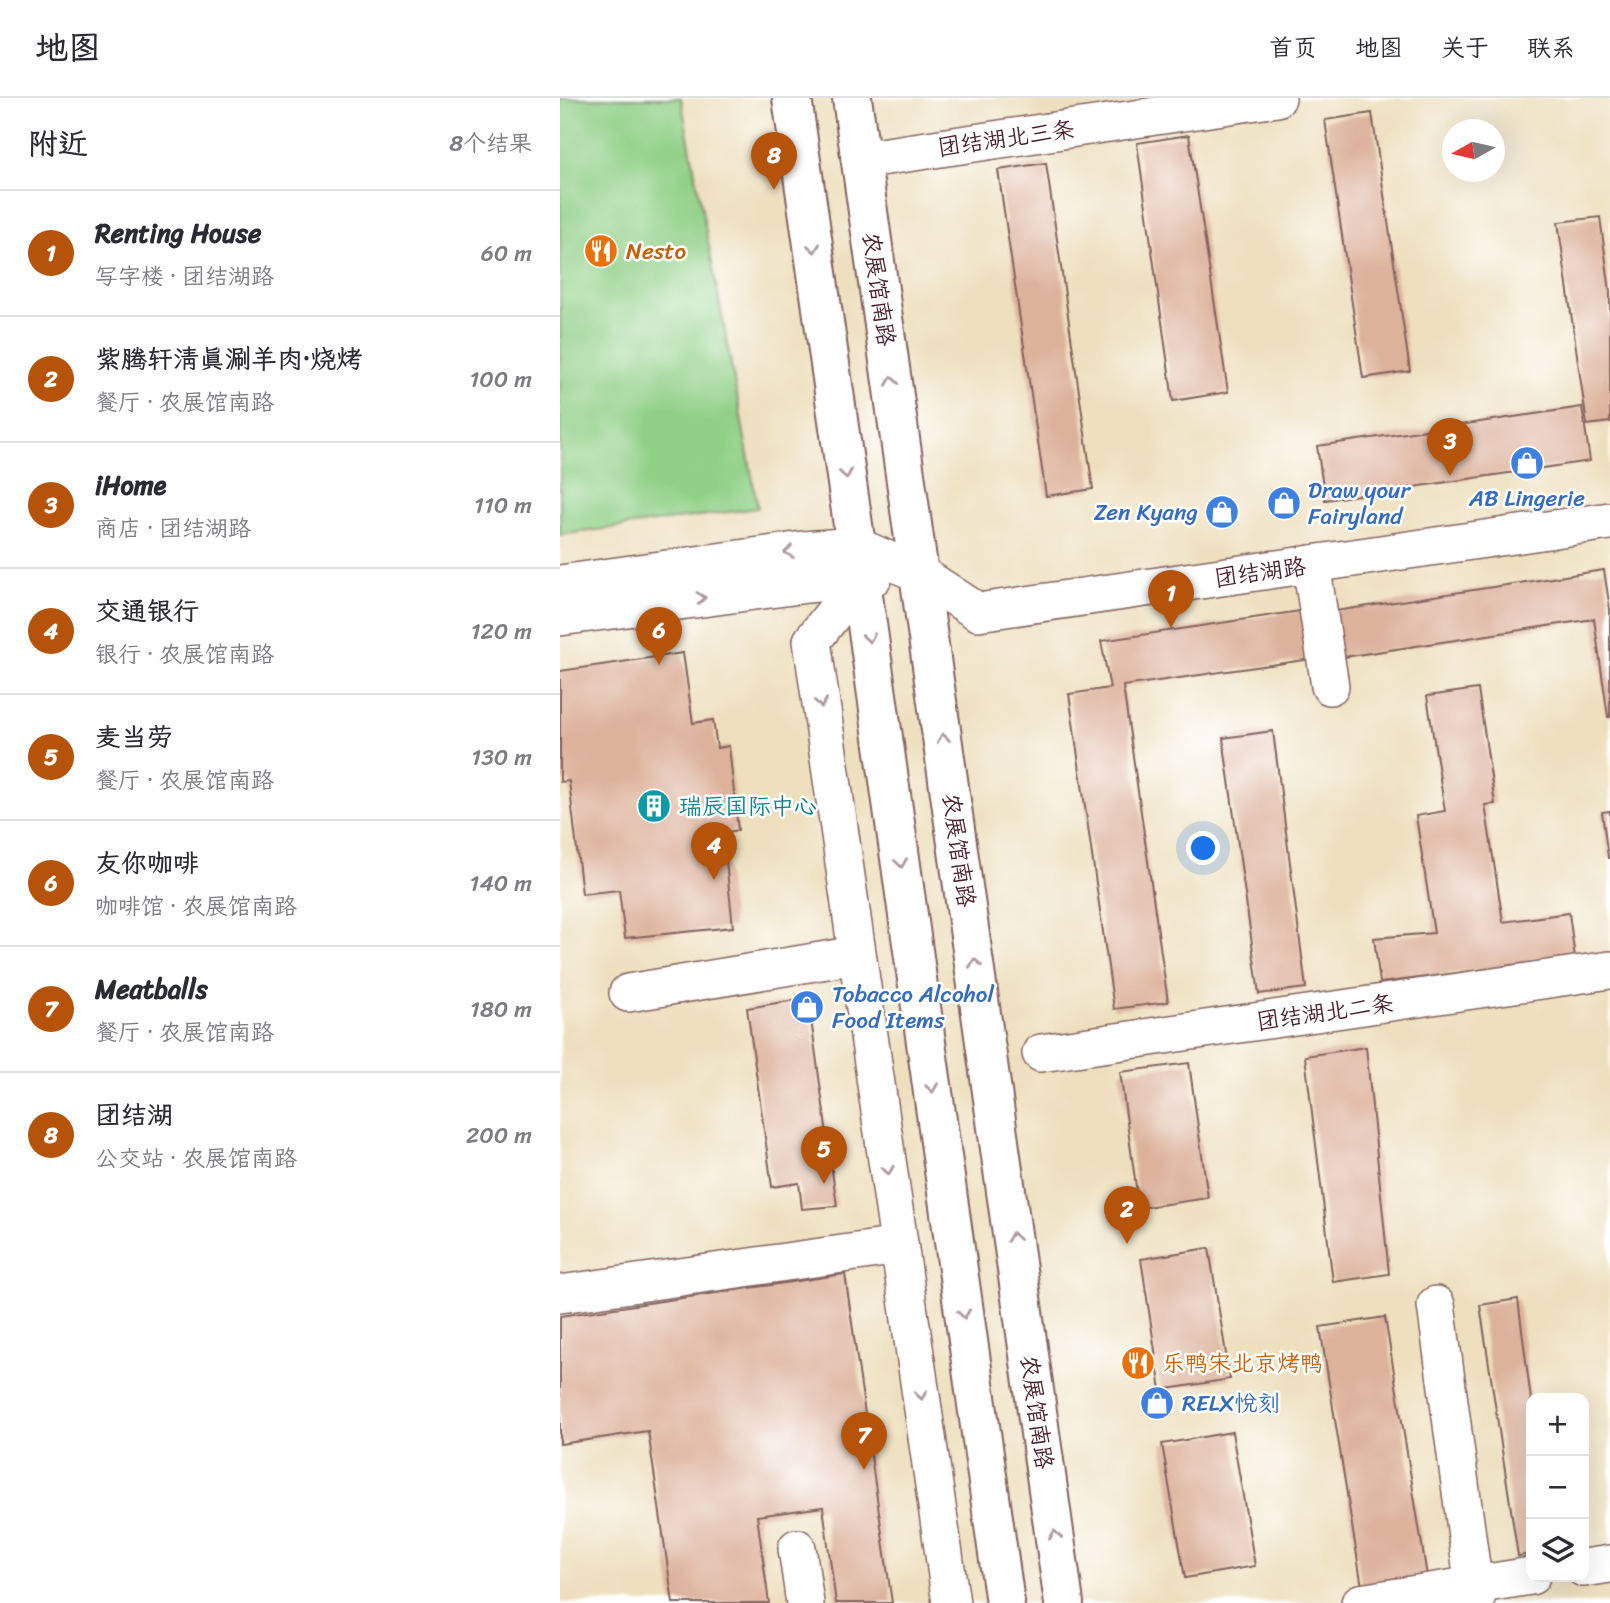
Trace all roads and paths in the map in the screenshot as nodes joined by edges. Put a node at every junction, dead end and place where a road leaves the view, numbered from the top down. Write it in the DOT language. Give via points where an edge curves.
graph roads {
  1 [pos="792,98"];
  2 [pos="852,98"];
  3 [pos="1277,98"];
  4 [pos="860,160"];
  5 [pos="1610,521"];
  6 [pos="859,562"];
  7 [pos="1311,564"];
  8 [pos="920,574"];
  9 [pos="560,584"];
  10 [pos="560,617"];
  11 [pos="1330,685"];
  12 [pos="857,955"];
  13 [pos="1610,970"];
  14 [pos="628,993"];
  15 [pos="1041,1053"];
  16 [pos="899,1246"];
  17 [pos="560,1294"];
  18 [pos="1436,1305"];
  19 [pos="797,1548"];
  20 [pos="1610,1564"];
  21 [pos="1589,1567"];
  22 [pos="1526,1578"];
  23 [pos="1476,1594"];
  24 [pos="805,1603"];
  25 [pos="951,1603"];
  26 [pos="1005,1603"];
  27 [pos="1064,1603"];
  28 [pos="1360,1603"];
  1 -- 6 [label="main road, one-way"];
  2 -- 4 [label="main road, 农展馆南路"];
  3 -- 4 [label="street, 团结湖北三条"];
  8 -- 4 [label="main road, 农展馆南路, one-way"];
  5 -- 7 [label="street, 团结湖路"];
  6 -- 8 [label="street, 团结湖路"];
  6 -- 9 [label="street, one-way" via="803,550"];
  10 -- 6 [label="street, one-way"];
  6 -- 12 [label="street, one-way" via="812,641"];
  6 -- 26 [label="main road, one-way"];
  7 -- 8 [label="street, 团结湖路" via="978,612"];
  7 -- 11 [label="street"];
  27 -- 8 [label="main road, 农展馆南路, one-way"];
  12 -- 14 [label="street"];
  12 -- 16 [label="street, one-way"];
  13 -- 15 [label="street, 团结湖北二条"];
  16 -- 17 [label="street"];
  16 -- 25 [label="street, one-way"];
  18 -- 23 [label="street"];
  19 -- 24 [label="street"];
  20 -- 21 [label="street"];
  22 -- 23 [label="street"];
  23 -- 28 [label="street"];
}
